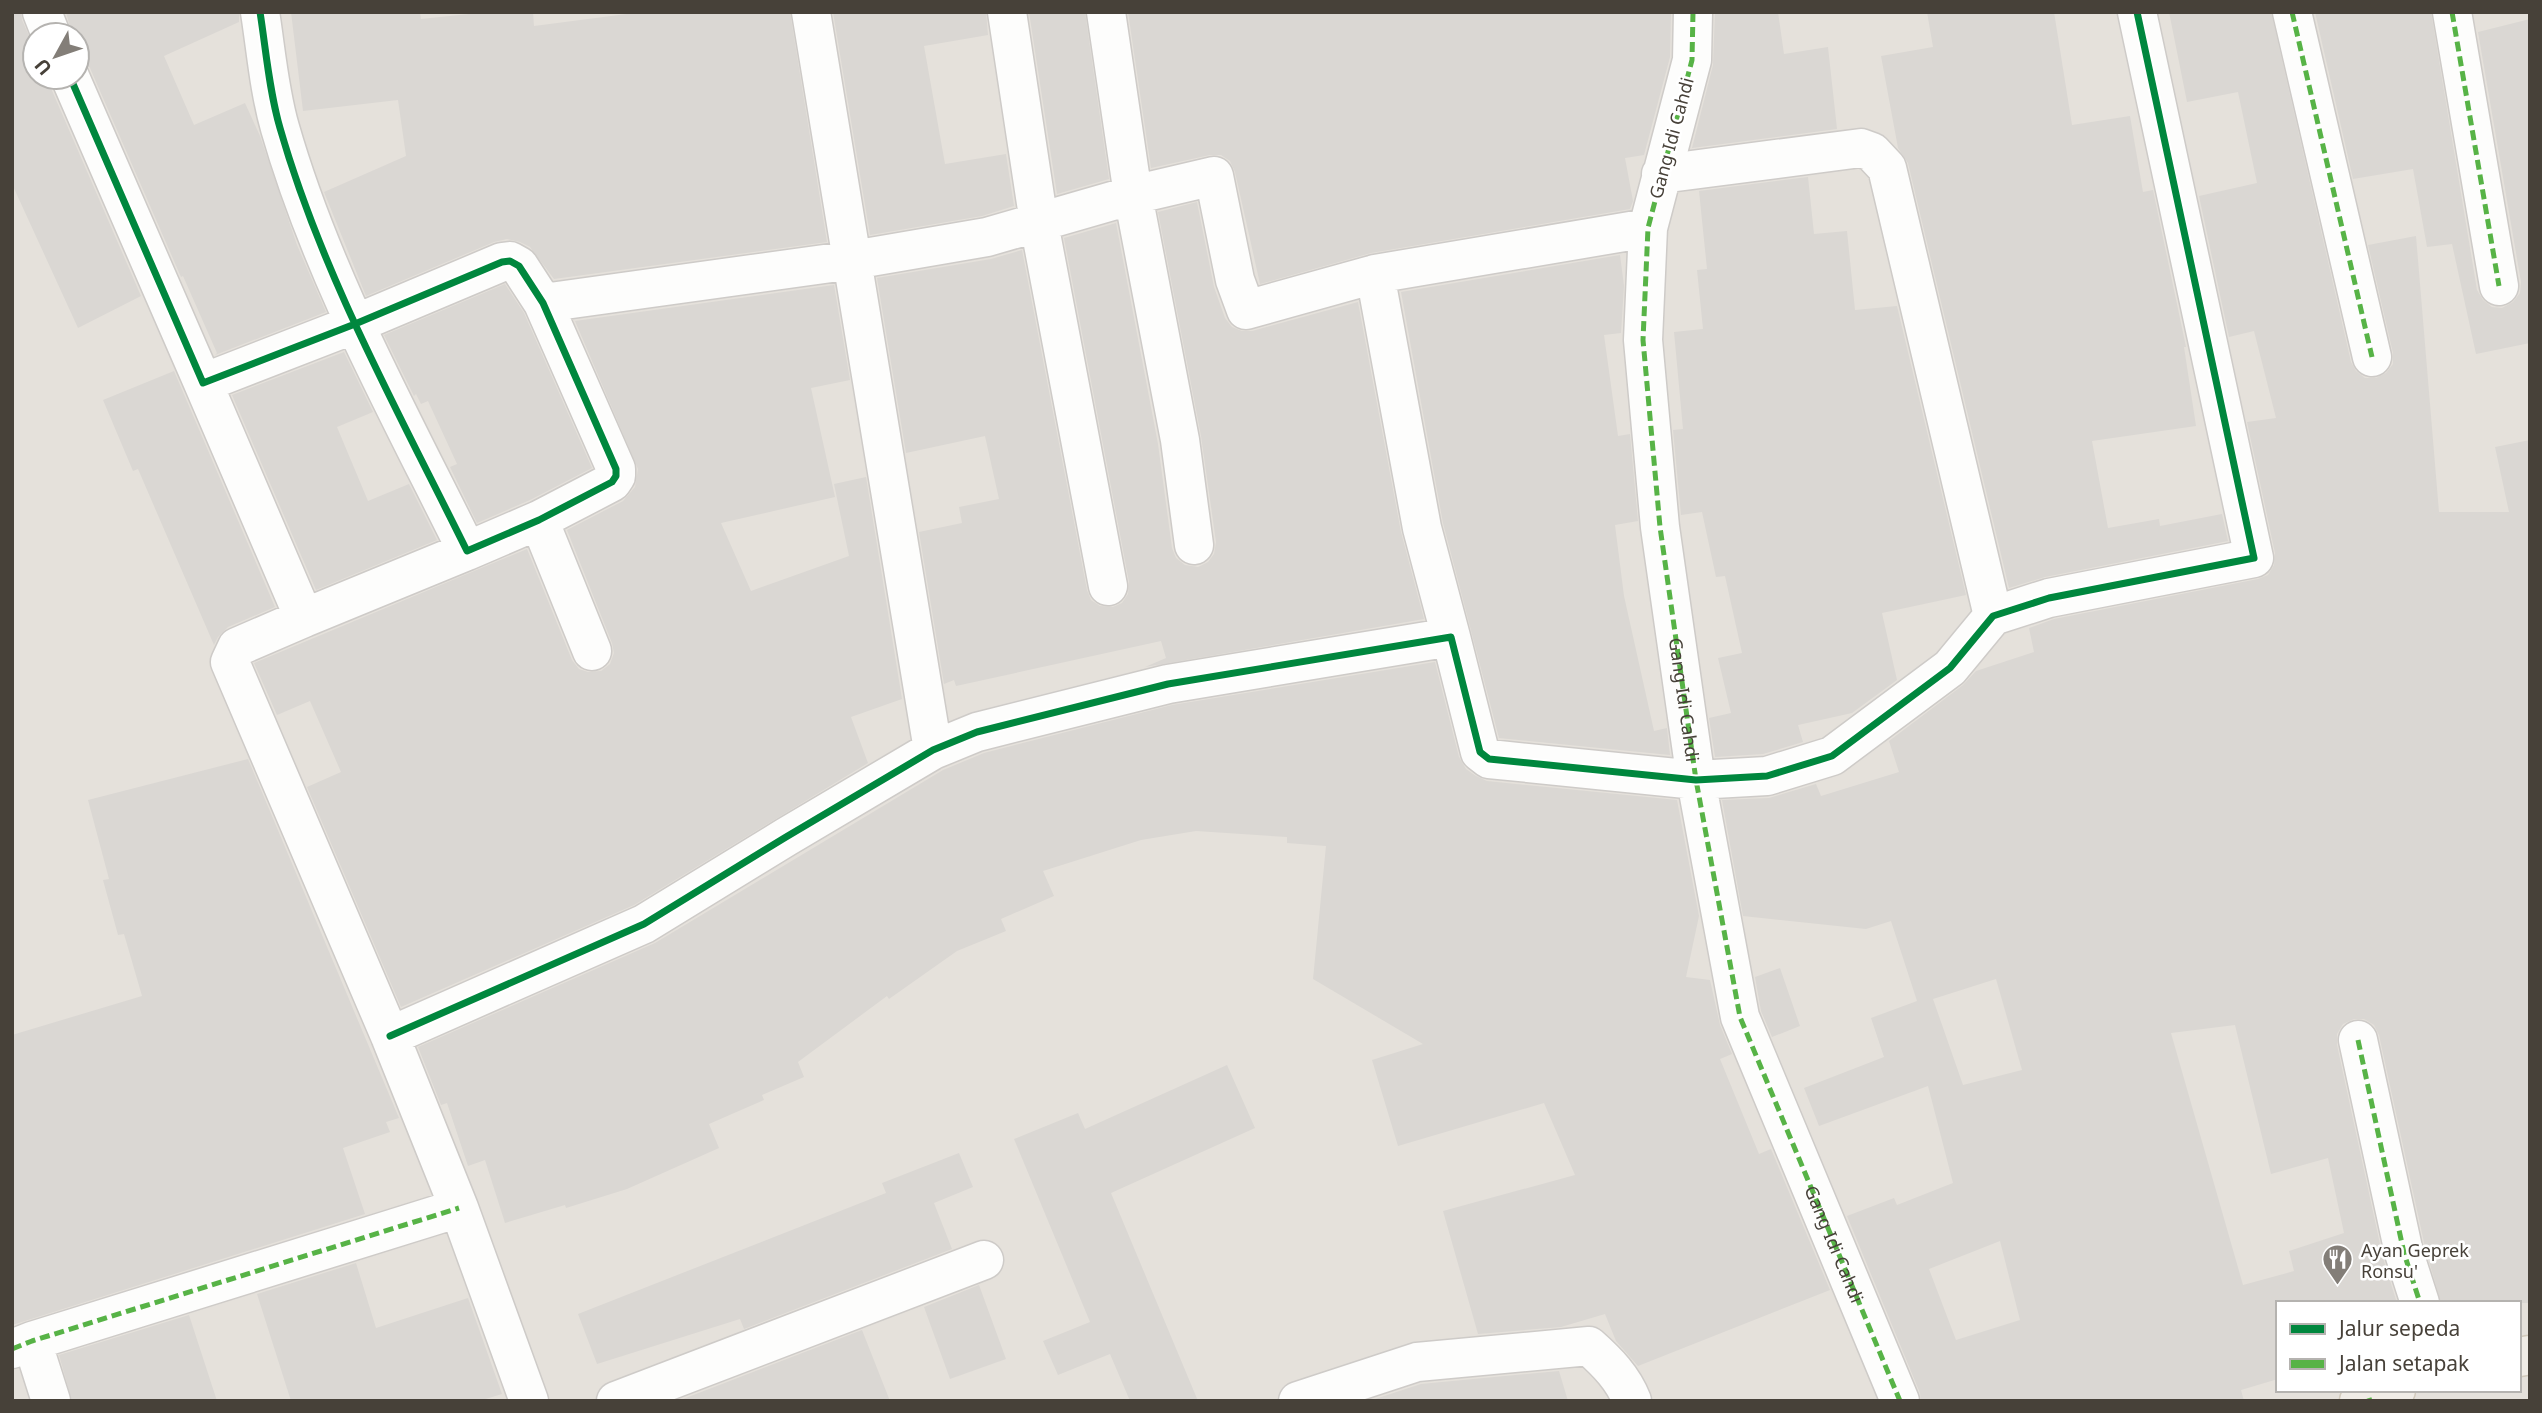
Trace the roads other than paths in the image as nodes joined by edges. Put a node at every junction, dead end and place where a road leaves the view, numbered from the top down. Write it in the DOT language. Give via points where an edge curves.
graph roads {
  1 [pos="260,12"];
  2 [pos="811,12"];
  3 [pos="1007,12"];
  4 [pos="1106,12"];
  5 [pos="1693,12"];
  6 [pos="2137,12"];
  7 [pos="2292,12"];
  8 [pos="2452,12"];
  9 [pos="76,91"];
  10 [pos="1661,174"];
  11 [pos="1133,195"];
  12 [pos="1039,223"];
  13 [pos="1648,228"];
  14 [pos="853,260"];
  15 [pos="1375,274"];
  16 [pos="2499,286"];
  17 [pos="542,303"];
  18 [pos="355,324"];
  19 [pos="2372,357"];
  20 [pos="203,383"];
  21 [pos="539,520"];
  22 [pos="1194,545"];
  23 [pos="467,551"];
  24 [pos="1108,586"];
  25 [pos="1993,616"];
  26 [pos="304,618"];
  27 [pos="1451,637"];
  28 [pos="592,651"];
  29 [pos="933,750"];
  30 [pos="1696,780"];
  31 [pos="390,1036"];
  32 [pos="2358,1040"];
  33 [pos="459,1208"];
  34 [pos="984,1260"];
  35 [pos="2419,1301"];
  36 [pos="22,1345"];
  37 [pos="519,1398"];
  38 [pos="51,1401"];
  39 [pos="616,1401"];
  40 [pos="1298,1401"];
  41 [pos="1632,1401"];
  42 [pos="1900,1401"];
  1 -- 18 [label="street" via="286,149"];
  2 -- 14 [label="street"];
  3 -- 12 [label="street"];
  4 -- 11 [label="street"];
  5 -- 10 [label="street, Gang Idi Cahdi" via="1692,60"];
  6 -- 25 [label="street" via="2254,558 2049,598"];
  7 -- 19 [label="street"];
  8 -- 16 [label="street"];
  9 -- 20 [label="street"];
  10 -- 13 [label="street, Gang Idi Cahdi"];
  10 -- 25 [label="street" via="1861,148 1872,152 1887,168"];
  11 -- 12 [label="street"];
  11 -- 15 [label="street" via="1214,176 1246,310"];
  11 -- 22 [label="street" via="1180,440"];
  12 -- 14 [label="street" via="988,237"];
  12 -- 24 [label="street"];
  13 -- 15 [label="street"];
  13 -- 30 [label="street, Gang Idi Cahdi" via="1643,340 1660,527"];
  14 -- 17 [label="street"];
  14 -- 29 [label="street"];
  15 -- 27 [label="street" via="1422,528"];
  17 -- 18 [label="street" via="519,267 510,261"];
  17 -- 21 [label="street" via="616,476"];
  18 -- 20 [label="street"];
  18 -- 23 [label="street"];
  20 -- 26 [label="street"];
  21 -- 23 [label="street"];
  21 -- 28 [label="street"];
  23 -- 26 [label="street"];
  25 -- 30 [label="street" via="1950,668 1832,756 1767,775"];
  26 -- 31 [label="street" via="237,647 230,662"];
  27 -- 29 [label="street" via="1168,684 977,732"];
  27 -- 30 [label="street" via="1484,756"];
  29 -- 31 [label="street" via="644,924"];
  30 -- 42 [label="street, Gang Idi Cahdi" via="1740,1017"];
  31 -- 33 [label="street"];
  32 -- 35 [label="street" via="2404,1253"];
  33 -- 36 [label="street"];
  33 -- 37 [label="street"];
  34 -- 39 [label="street"];
  36 -- 38 [label="street"];
  40 -- 41 [label="street" via="1417,1362 1589,1346 1609,1364"];
}
